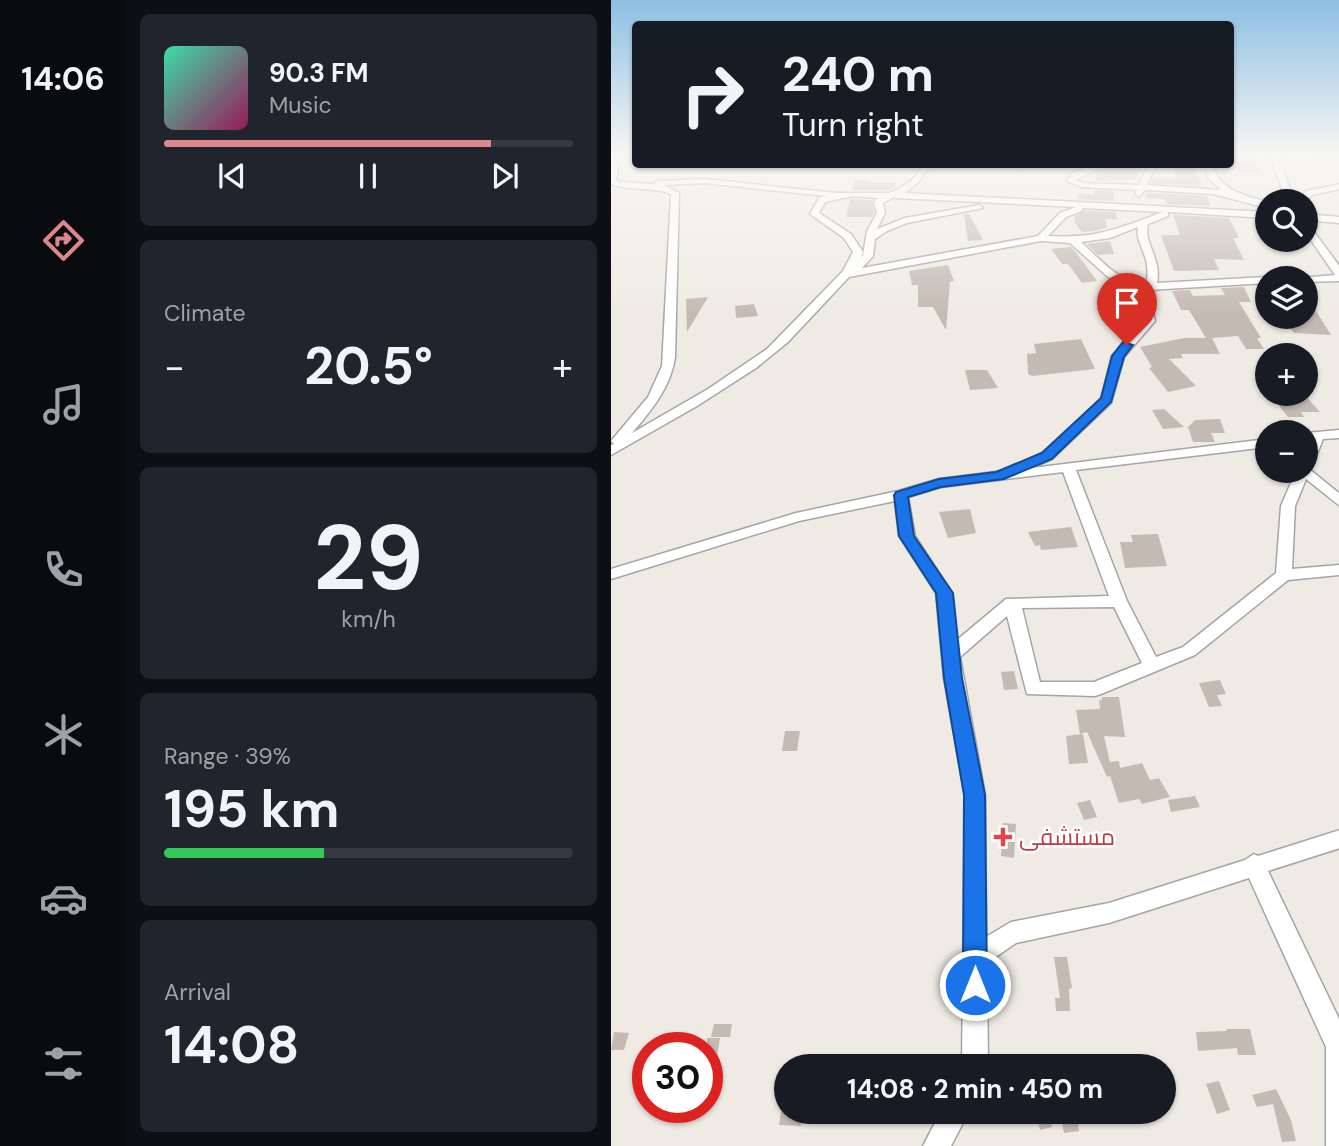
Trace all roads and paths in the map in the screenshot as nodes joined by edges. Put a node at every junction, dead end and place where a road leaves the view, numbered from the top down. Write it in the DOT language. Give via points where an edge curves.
graph roads {
  1 [pos="676,208"];
  2 [pos="818,208"];
  3 [pos="880,208"];
  4 [pos="977,208"];
  5 [pos="1084,208"];
  6 [pos="1122,208"];
  7 [pos="1248,208"];
  8 [pos="1134,209"];
  9 [pos="1174,211"];
  10 [pos="1223,213"];
  11 [pos="1255,214"];
  12 [pos="1318,218"];
  13 [pos="1339,220"];
  14 [pos="1144,221"];
  15 [pos="871,238"];
  16 [pos="1041,238"];
  17 [pos="1074,240"];
  18 [pos="1318,245"];
  19 [pos="848,274"];
  20 [pos="1339,277"];
  21 [pos="1318,278"];
  22 [pos="1255,281"];
  23 [pos="1146,286"];
  24 [pos="1339,434"];
  25 [pos="1318,436"];
  26 [pos="1255,445"];
  27 [pos="611,450"];
  28 [pos="1068,468"];
  29 [pos="999,476"];
  30 [pos="1299,483"];
  31 [pos="1318,483"];
  32 [pos="901,495"];
  33 [pos="1339,502"];
  34 [pos="1339,570"];
  35 [pos="611,574"];
  36 [pos="1284,575"];
  37 [pos="1119,601"];
  38 [pos="1012,603"];
  39 [pos="951,655"];
  40 [pos="1152,666"];
  41 [pos="1339,839"];
  42 [pos="1254,864"];
  43 [pos="975,958"];
  44 [pos="974,1054"];
  45 [pos="949,1124"];
  46 [pos="936,1146"];
  47 [pos="1339,1146"];
  1 -- 27 [label="street" via="671,343 664,379 643,414"];
  2 -- 19 [label="street" via="815,214 848,236 858,252"];
  3 -- 15 [label="street"];
  4 -- 15 [label="street" via="905,221"];
  5 -- 16 [label="street" via="1063,215"];
  6 -- 8 [label="street"];
  7 -- 10 [label="street"];
  8 -- 9 [label="street"];
  9 -- 10 [label="street"];
  9 -- 14 [label="street"];
  10 -- 11 [label="street"];
  12 -- 13 [label="street"];
  14 -- 17 [label="street" via="1107,236"];
  14 -- 23 [label="street" via="1141,233 1156,269"];
  15 -- 19 [label="street" via="868,256"];
  16 -- 17 [label="street"];
  16 -- 19 [label="street"];
  17 -- 23 [label="street" via="1120,282"];
  18 -- 20 [label="street"];
  19 -- 27 [label="street" via="773,349 738,375"];
  20 -- 21 [label="street"];
  22 -- 23 [label="street"];
  23 -- 29 [label="street" via="1150,321 1118,356 1107,400 1047,456"];
  24 -- 25 [label="street"];
  26 -- 28 [label="street"];
  28 -- 29 [label="street"];
  28 -- 37 [label="street"];
  29 -- 32 [label="street" via="939,483"];
  30 -- 36 [label="street" via="1288,506"];
  31 -- 33 [label="street"];
  32 -- 35 [label="street" via="797,517"];
  32 -- 39 [label="street" via="907,536 944,593"];
  34 -- 36 [label="street"];
  36 -- 40 [label="street" via="1189,651"];
  37 -- 38 [label="street"];
  37 -- 40 [label="street"];
  38 -- 39 [label="street"];
  38 -- 40 [label="street" via="1033,689 1095,689"];
  39 -- 43 [label="street" via="974,795"];
  41 -- 42 [label="street"];
  42 -- 43 [label="street" via="1110,912 1011,933"];
  42 -- 47 [label="street" via="1338,1046"];
  43 -- 44 [label="street"];
  45 -- 46 [label="street"];
}
